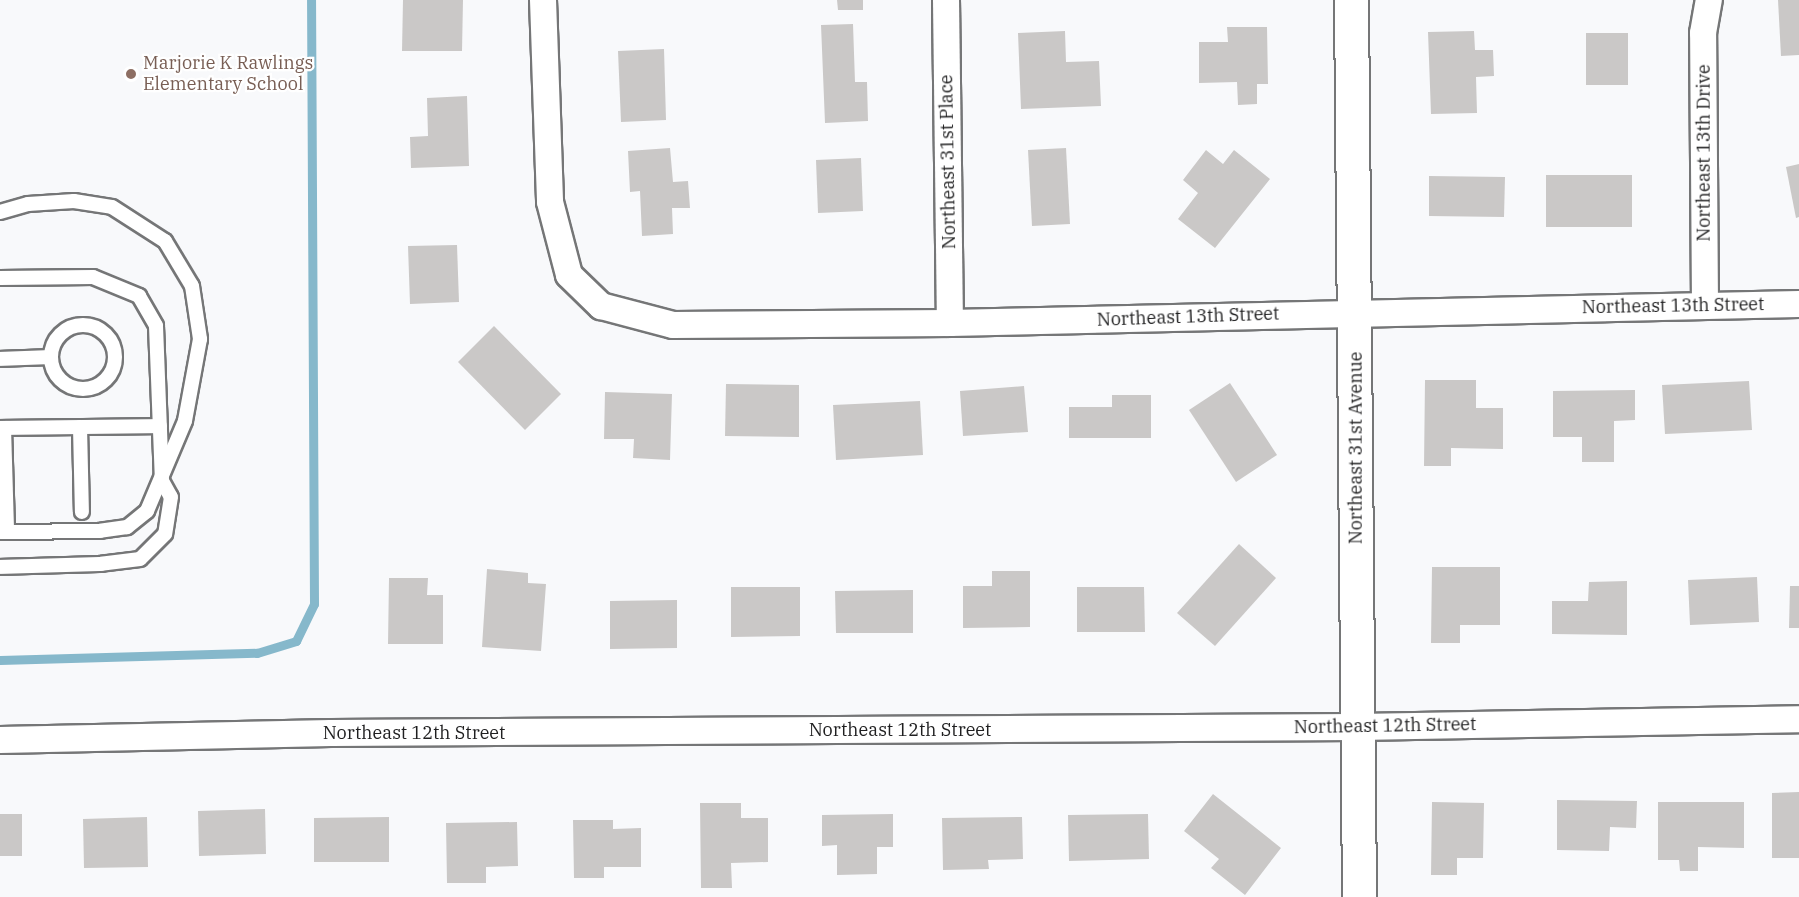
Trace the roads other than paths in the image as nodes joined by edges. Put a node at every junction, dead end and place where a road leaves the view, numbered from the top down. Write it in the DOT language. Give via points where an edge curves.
graph roads {
  1 [pos="543,0"];
  2 [pos="946,0"];
  3 [pos="1351,0"];
  4 [pos="1708,0"];
  5 [pos="0,212"];
  6 [pos="0,278"];
  7 [pos="1799,304"];
  8 [pos="1705,306"];
  9 [pos="1355,312"];
  10 [pos="950,323"];
  11 [pos="51,357"];
  12 [pos="0,358"];
  13 [pos="160,426"];
  14 [pos="80,427"];
  15 [pos="2,428"];
  16 [pos="162,481"];
  17 [pos="82,512"];
  18 [pos="4,532"];
  19 [pos="0,567"];
  20 [pos="1799,719"];
  21 [pos="1357,727"];
  22 [pos="0,740"];
  23 [pos="1359,897"];
  1 -- 10 [label="street, Northeast 13th Street" via="550,202 569,275 601,306 673,324"];
  2 -- 10 [label="street, Northeast 31st Place"];
  3 -- 9 [label="street, Northeast 31st Avenue"];
  4 -- 8 [label="street, Northeast 13th Drive" via="1703,33"];
  5 -- 16 [label="lane" via="28,204 74,201 112,207 165,241 187,277 192,286 200,339 185,421"];
  6 -- 13 [label="lane" via="93,278 139,296 156,326"];
  7 -- 8 [label="street, Northeast 13th Street"];
  8 -- 9 [label="street, Northeast 13th Street"];
  9 -- 10 [label="street, Northeast 13th Street"];
  9 -- 21 [label="street, Northeast 31st Avenue"];
  11 -- 11 [label="lane" via="57,376 73,388 103,383 114,366 106,336 88,326 67,330 53,346"];
  11 -- 12 [label="lane"];
  13 -- 14 [label="lane"];
  13 -- 16 [label="lane"];
  14 -- 15 [label="lane"];
  14 -- 17 [label="lane"];
  15 -- 18 [label="lane"];
  16 -- 18 [label="lane" via="147,511 127,527"];
  16 -- 19 [label="lane" via="171,497 165,534 140,559"];
  20 -- 21 [label="street, Northeast 12th Street"];
  21 -- 22 [label="street, Northeast 12th Street" via="343,733"];
  21 -- 23 [label="street, Northeast 31st Avenue"];
}
